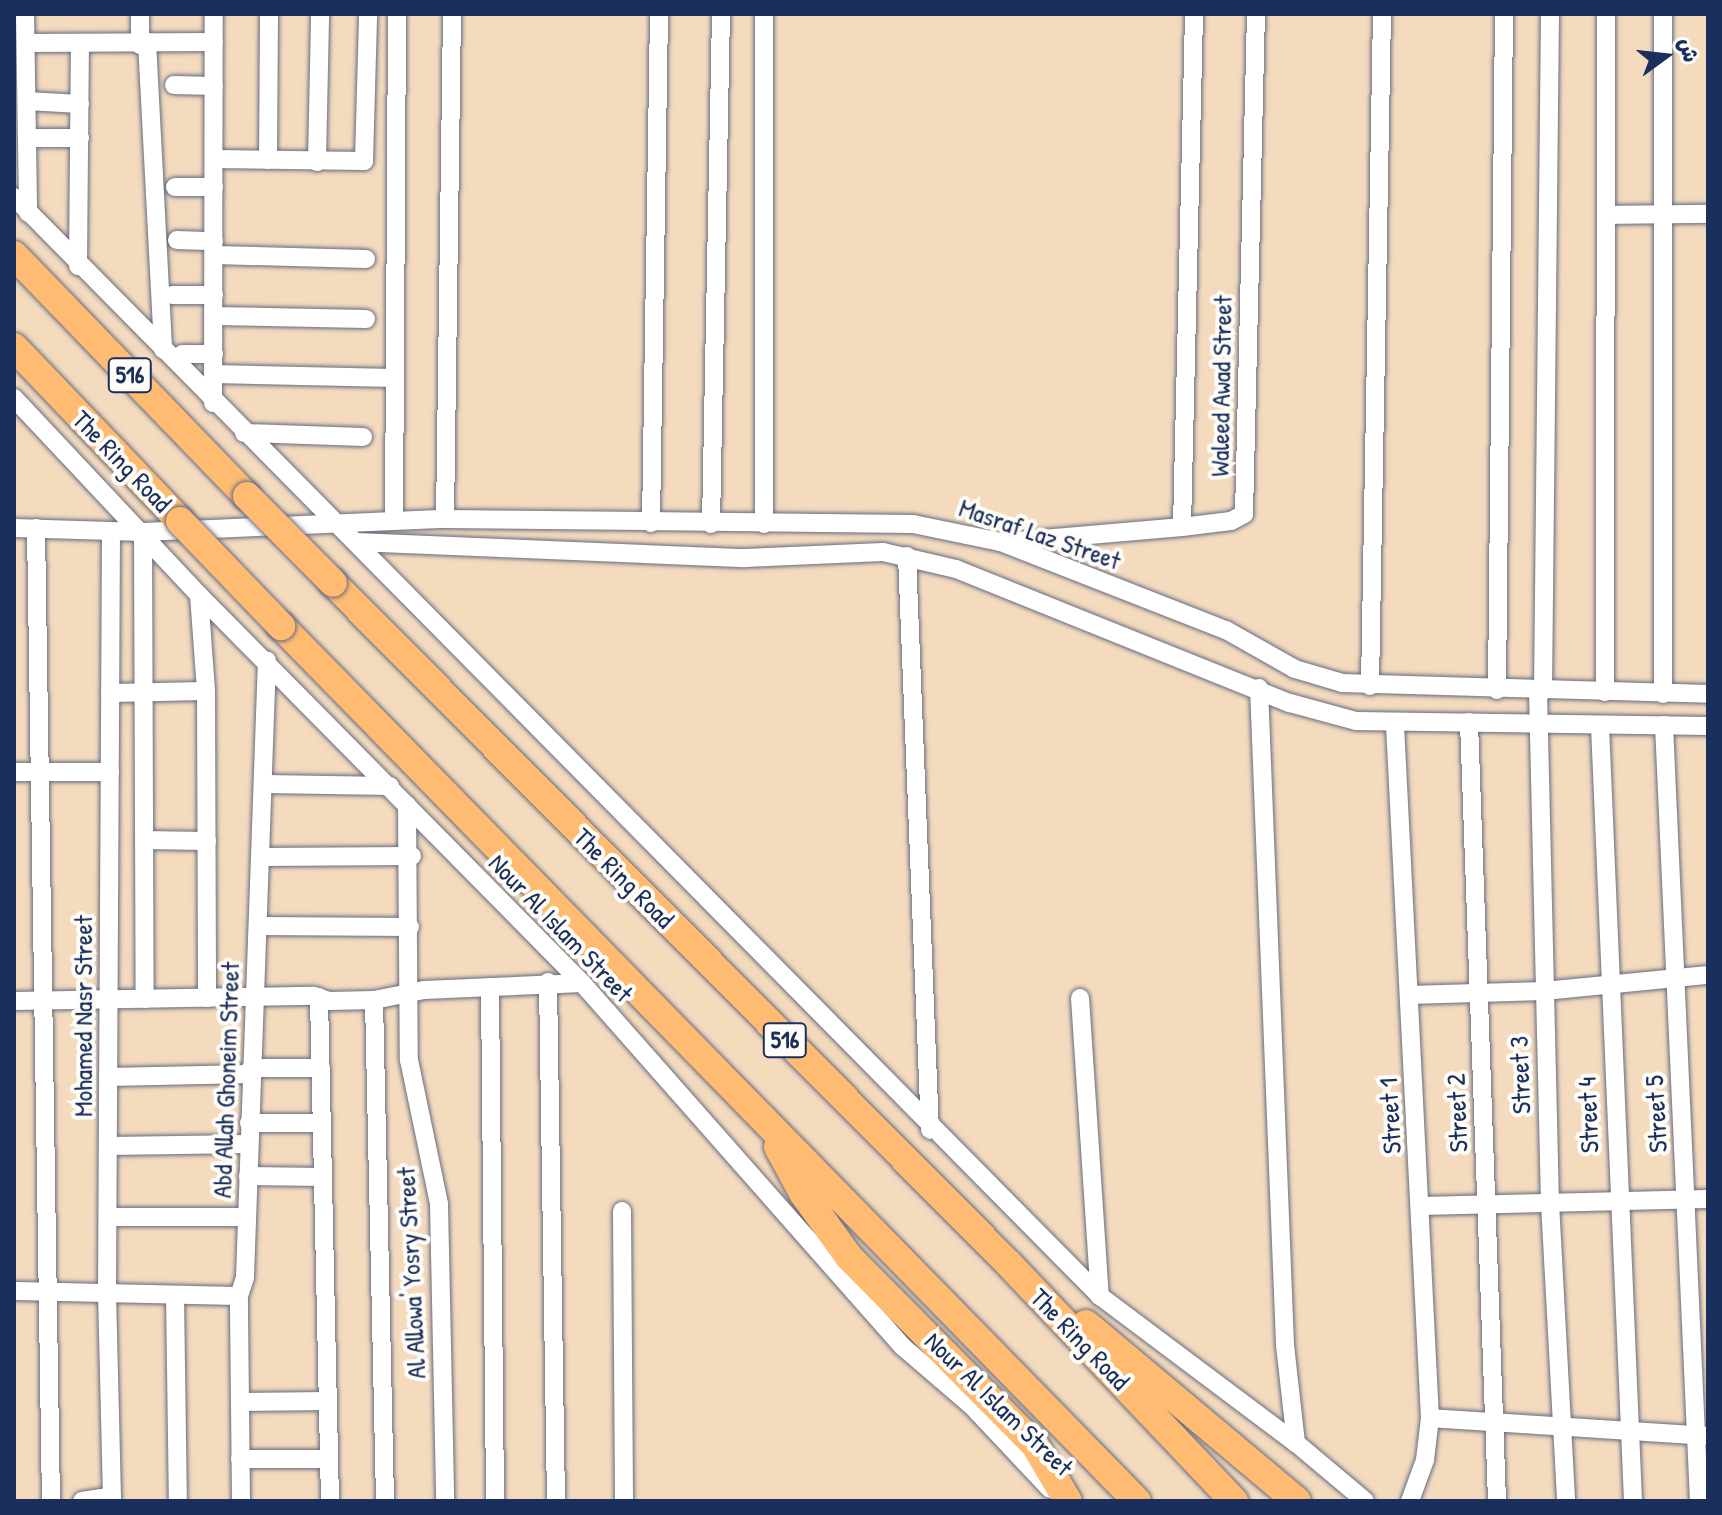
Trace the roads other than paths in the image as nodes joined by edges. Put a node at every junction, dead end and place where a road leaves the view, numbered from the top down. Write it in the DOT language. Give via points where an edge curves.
graph roads {
  1 [pos="25,14"];
  2 [pos="140,14"];
  3 [pos="214,14"];
  4 [pos="269,14"];
  5 [pos="320,14"];
  6 [pos="368,14"];
  7 [pos="397,14"];
  8 [pos="452,14"];
  9 [pos="659,14"];
  10 [pos="721,14"];
  11 [pos="764,14"];
  12 [pos="1194,14"];
  13 [pos="1256,14"];
  14 [pos="1382,14"];
  15 [pos="1504,14"];
  16 [pos="1550,14"];
  17 [pos="1606,14"];
  18 [pos="1663,14"];
  19 [pos="214,42"];
  20 [pos="26,43"];
  21 [pos="80,44"];
  22 [pos="143,44"];
  23 [pos="174,85"];
  24 [pos="214,86"];
  25 [pos="27,101"];
  26 [pos="80,104"];
  27 [pos="27,138"];
  28 [pos="80,138"];
  29 [pos="214,159"];
  30 [pos="268,160"];
  31 [pos="317,162"];
  32 [pos="175,187"];
  33 [pos="214,187"];
  34 [pos="14,197"];
  35 [pos="28,213"];
  36 [pos="1708,214"];
  37 [pos="1606,215"];
  38 [pos="1663,215"];
  39 [pos="177,240"];
  40 [pos="214,248"];
  41 [pos="14,255"];
  42 [pos="366,259"];
  43 [pos="78,266"];
  44 [pos="172,295"];
  45 [pos="214,295"];
  46 [pos="214,316"];
  47 [pos="366,319"];
  48 [pos="14,347"];
  49 [pos="163,350"];
  50 [pos="182,354"];
  51 [pos="214,354"];
  52 [pos="213,374"];
  53 [pos="394,378"];
  54 [pos="14,398"];
  55 [pos="213,403"];
  56 [pos="244,433"];
  57 [pos="363,437"];
  58 [pos="445,519"];
  59 [pos="394,520"];
  60 [pos="651,523"];
  61 [pos="883,523"];
  62 [pos="336,524"];
  63 [pos="711,524"];
  64 [pos="764,524"];
  65 [pos="1182,527"];
  66 [pos="14,528"];
  67 [pos="36,528"];
  68 [pos="111,531"];
  69 [pos="143,532"];
  70 [pos="356,542"];
  71 [pos="1001,542"];
  72 [pos="883,552"];
  73 [pos="907,556"];
  74 [pos="199,595"];
  75 [pos="267,660"];
  76 [pos="1370,686"];
  77 [pos="1259,688"];
  78 [pos="1497,690"];
  79 [pos="206,691"];
  80 [pos="1540,691"];
  81 [pos="1605,692"];
  82 [pos="110,693"];
  83 [pos="143,693"];
  84 [pos="1663,694"];
  85 [pos="1708,694"];
  86 [pos="1469,722"];
  87 [pos="1536,724"];
  88 [pos="1395,725"];
  89 [pos="1664,725"];
  90 [pos="1600,726"];
  91 [pos="1708,726"];
  92 [pos="14,772"];
  93 [pos="39,772"];
  94 [pos="110,772"];
  95 [pos="265,784"];
  96 [pos="390,786"];
  97 [pos="407,805"];
  98 [pos="144,840"];
  99 [pos="207,841"];
  100 [pos="412,856"];
  101 [pos="261,857"];
  102 [pos="258,926"];
  103 [pos="410,927"];
  104 [pos="1708,975"];
  105 [pos="1676,978"];
  106 [pos="548,982"];
  107 [pos="582,983"];
  108 [pos="1609,985"];
  109 [pos="490,987"];
  110 [pos="1544,991"];
  111 [pos="1480,992"];
  112 [pos="1409,995"];
  113 [pos="254,997"];
  114 [pos="319,997"];
  115 [pos="409,997"];
  116 [pos="207,998"];
  117 [pos="1080,998"];
  118 [pos="145,999"];
  119 [pos="109,1000"];
  120 [pos="374,1000"];
  121 [pos="14,1001"];
  122 [pos="43,1001"];
  123 [pos="321,1068"];
  124 [pos="251,1071"];
  125 [pos="108,1077"];
  126 [pos="767,1121"];
  127 [pos="249,1123"];
  128 [pos="322,1123"];
  129 [pos="930,1130"];
  130 [pos="248,1144"];
  131 [pos="108,1146"];
  132 [pos="248,1176"];
  133 [pos="323,1177"];
  134 [pos="1708,1199"];
  135 [pos="1686,1200"];
  136 [pos="1618,1202"];
  137 [pos="1550,1203"];
  138 [pos="1487,1205"];
  139 [pos="1420,1206"];
  140 [pos="622,1211"];
  141 [pos="108,1217"];
  142 [pos="246,1217"];
  143 [pos="1009,1264"];
  144 [pos="14,1291"];
  145 [pos="47,1292"];
  146 [pos="107,1293"];
  147 [pos="175,1295"];
  148 [pos="239,1296"];
  149 [pos="1100,1296"];
  150 [pos="328,1401"];
  151 [pos="240,1402"];
  152 [pos="1430,1418"];
  153 [pos="1494,1420"];
  154 [pos="1561,1423"];
  155 [pos="1631,1429"];
  156 [pos="1702,1435"];
  157 [pos="1296,1443"];
  158 [pos="240,1459"];
  159 [pos="329,1459"];
  160 [pos="112,1499"];
  161 [pos="51,1501"];
  162 [pos="82,1501"];
  163 [pos="178,1501"];
  164 [pos="241,1501"];
  165 [pos="330,1501"];
  166 [pos="385,1501"];
  167 [pos="445,1501"];
  168 [pos="495,1501"];
  169 [pos="556,1501"];
  170 [pos="624,1501"];
  171 [pos="1065,1501"];
  172 [pos="1137,1501"];
  173 [pos="1234,1501"];
  174 [pos="1297,1501"];
  175 [pos="1365,1501"];
  176 [pos="1410,1501"];
  177 [pos="1497,1501"];
  178 [pos="1566,1501"];
  179 [pos="1633,1501"];
  180 [pos="1699,1501"];
  1 -- 20 [label="street"];
  2 -- 22 [label="street"];
  3 -- 19 [label="street"];
  4 -- 30 [label="street"];
  5 -- 31 [label="street"];
  6 -- 31 [label="street" via="367,157 360,163"];
  7 -- 53 [label="street"];
  8 -- 58 [label="street"];
  9 -- 60 [label="street"];
  10 -- 63 [label="street"];
  11 -- 64 [label="street"];
  12 -- 65 [label="street"];
  13 -- 65 [label="street, Waleed Awad Street" via="1244,514 1231,521"];
  14 -- 76 [label="street"];
  15 -- 78 [label="street"];
  16 -- 80 [label="street, Street 3"];
  17 -- 37 [label="street"];
  18 -- 38 [label="street"];
  19 -- 22 [label="street"];
  19 -- 24 [label="street"];
  20 -- 21 [label="street"];
  20 -- 25 [label="street"];
  21 -- 22 [label="street"];
  21 -- 26 [label="street"];
  22 -- 49 [label="street"];
  23 -- 24 [label="street"];
  24 -- 29 [label="street"];
  25 -- 26 [label="street"];
  25 -- 27 [label="street"];
  26 -- 28 [label="street"];
  27 -- 28 [label="street"];
  27 -- 35 [label="street"];
  28 -- 43 [label="street"];
  29 -- 30 [label="street"];
  29 -- 33 [label="street"];
  30 -- 31 [label="street"];
  32 -- 33 [label="street"];
  33 -- 40 [label="street"];
  34 -- 35 [label="street"];
  35 -- 43 [label="street"];
  36 -- 38 [label="street"];
  37 -- 38 [label="street"];
  37 -- 81 [label="street"];
  38 -- 84 [label="street"];
  39 -- 40 [label="street"];
  40 -- 42 [label="street"];
  40 -- 45 [label="street"];
  41 -- 143 [label="highway, The Ring Road / 516, bridge"];
  43 -- 49 [label="street"];
  44 -- 45 [label="street"];
  45 -- 46 [label="street"];
  46 -- 47 [label="street"];
  46 -- 51 [label="street"];
  48 -- 126 [label="highway, The Ring Road / 516, bridge"];
  49 -- 55 [label="street"];
  50 -- 51 [label="street"];
  51 -- 52 [label="street"];
  52 -- 53 [label="street"];
  52 -- 55 [label="street"];
  53 -- 59 [label="street"];
  54 -- 69 [label="street, Nour Al Islam Street"];
  55 -- 56 [label="street"];
  56 -- 57 [label="street"];
  56 -- 62 [label="street"];
  58 -- 59 [label="street, Masraf Laz Street"];
  58 -- 60 [label="street, Masraf Laz Street"];
  59 -- 62 [label="street, Masraf Laz Street"];
  60 -- 63 [label="street, Masraf Laz Street"];
  61 -- 64 [label="street, Masraf Laz Street"];
  61 -- 71 [label="street, Masraf Laz Street" via="943,528"];
  61 -- 72 [label="street"];
  62 -- 69 [label="street, Masraf Laz Street"];
  62 -- 70 [label="street"];
  63 -- 64 [label="street, Masraf Laz Street"];
  65 -- 71 [label="street, Waleed Awad Street"];
  66 -- 67 [label="street, Masraf Laz Street"];
  67 -- 68 [label="street, Masraf Laz Street"];
  67 -- 93 [label="street"];
  68 -- 69 [label="street, Masraf Laz Street"];
  68 -- 82 [label="street, Mohamed Nasr Street"];
  69 -- 74 [label="street, Nour Al Islam Street"];
  69 -- 83 [label="street"];
  70 -- 72 [label="street" via="745,558"];
  70 -- 129 [label="street"];
  71 -- 76 [label="street, Masraf Laz Street" via="1226,630 1295,669"];
  72 -- 73 [label="street"];
  73 -- 77 [label="street" via="956,569"];
  73 -- 129 [label="street"];
  74 -- 75 [label="street, Nour Al Islam Street"];
  74 -- 79 [label="street"];
  75 -- 95 [label="street, Abd Allah Ghoneim Street"];
  75 -- 96 [label="street, Nour Al Islam Street"];
  76 -- 78 [label="street, Masraf Laz Street"];
  77 -- 88 [label="street" via="1323,714"];
  77 -- 157 [label="street" via="1285,1345"];
  78 -- 80 [label="street, Masraf Laz Street"];
  79 -- 83 [label="street"];
  79 -- 99 [label="street"];
  80 -- 81 [label="street, Masraf Laz Street"];
  80 -- 87 [label="street, Street 3"];
  81 -- 84 [label="street, Masraf Laz Street"];
  82 -- 83 [label="street"];
  82 -- 94 [label="street, Mohamed Nasr Street"];
  83 -- 98 [label="street"];
  84 -- 85 [label="street, Masraf Laz Street"];
  86 -- 87 [label="street"];
  86 -- 88 [label="street" via="1406,719"];
  86 -- 111 [label="street, Street 2"];
  87 -- 90 [label="street"];
  87 -- 110 [label="street, Street 3"];
  88 -- 112 [label="street, Street 1"];
  89 -- 90 [label="street"];
  89 -- 91 [label="street"];
  89 -- 105 [label="street, Street 5"];
  90 -- 108 [label="street, Street 4"];
  92 -- 93 [label="street"];
  93 -- 94 [label="street"];
  93 -- 122 [label="street"];
  94 -- 119 [label="street, Mohamed Nasr Street"];
  95 -- 96 [label="street"];
  95 -- 101 [label="street, Abd Allah Ghoneim Street"];
  96 -- 97 [label="street, Nour Al Islam Street"];
  97 -- 100 [label="street, Al Allowa' Yosry Street"];
  97 -- 107 [label="street, Nour Al Islam Street"];
  98 -- 99 [label="street"];
  98 -- 118 [label="street"];
  99 -- 116 [label="street"];
  100 -- 101 [label="street"];
  100 -- 103 [label="street, Al Allowa' Yosry Street"];
  101 -- 102 [label="street, Abd Allah Ghoneim Street"];
  102 -- 103 [label="street"];
  102 -- 113 [label="street, Abd Allah Ghoneim Street"];
  103 -- 115 [label="street, Al Allowa' Yosry Street"];
  104 -- 105 [label="street"];
  105 -- 108 [label="street"];
  105 -- 135 [label="street, Street 5"];
  106 -- 107 [label="street"];
  106 -- 109 [label="street"];
  106 -- 169 [label="street"];
  107 -- 171 [label="street, Nour Al Islam Street" via="902,1346 973,1407"];
  108 -- 110 [label="street"];
  108 -- 136 [label="street, Street 4"];
  109 -- 115 [label="street" via="424,990"];
  109 -- 168 [label="street"];
  110 -- 111 [label="street"];
  110 -- 137 [label="street, Street 3"];
  111 -- 112 [label="street"];
  111 -- 138 [label="street, Street 2"];
  112 -- 139 [label="street, Street 1"];
  113 -- 114 [label="street"];
  113 -- 116 [label="street"];
  113 -- 124 [label="street, Abd Allah Ghoneim Street"];
  114 -- 120 [label="street"];
  114 -- 123 [label="street"];
  115 -- 120 [label="street"];
  115 -- 167 [label="street, Al Allowa' Yosry Street" via="411,1070 439,1204"];
  116 -- 118 [label="street"];
  117 -- 149 [label="street"];
  118 -- 119 [label="street"];
  119 -- 122 [label="street"];
  119 -- 125 [label="street, Mohamed Nasr Street"];
  120 -- 166 [label="street"];
  121 -- 122 [label="street"];
  122 -- 145 [label="street"];
  123 -- 124 [label="street"];
  123 -- 128 [label="street"];
  124 -- 125 [label="street"];
  124 -- 127 [label="street, Abd Allah Ghoneim Street"];
  125 -- 131 [label="street, Mohamed Nasr Street"];
  126 -- 171 [label="highway" via="790,1170 834,1238 1035,1445"];
  126 -- 172 [label="highway, The Ring Road / 516"];
  127 -- 128 [label="street"];
  127 -- 130 [label="street, Abd Allah Ghoneim Street"];
  128 -- 133 [label="street"];
  129 -- 149 [label="street"];
  130 -- 131 [label="street"];
  130 -- 132 [label="street, Abd Allah Ghoneim Street"];
  131 -- 141 [label="street, Mohamed Nasr Street"];
  132 -- 133 [label="street"];
  132 -- 142 [label="street, Abd Allah Ghoneim Street"];
  133 -- 150 [label="street"];
  134 -- 135 [label="street"];
  135 -- 136 [label="street"];
  135 -- 156 [label="street, Street 5"];
  136 -- 137 [label="street"];
  136 -- 155 [label="street, Street 4"];
  137 -- 138 [label="street"];
  137 -- 154 [label="street, Street 3"];
  138 -- 139 [label="street"];
  138 -- 153 [label="street, Street 2"];
  139 -- 152 [label="street, Street 1"];
  140 -- 170 [label="street"];
  141 -- 142 [label="street"];
  141 -- 146 [label="street, Mohamed Nasr Street"];
  142 -- 148 [label="street, Abd Allah Ghoneim Street"];
  143 -- 173 [label="highway, The Ring Road / 516"];
  143 -- 174 [label="highway"];
  144 -- 145 [label="street"];
  145 -- 146 [label="street"];
  145 -- 161 [label="street"];
  146 -- 147 [label="street"];
  146 -- 160 [label="street, Mohamed Nasr Street"];
  147 -- 148 [label="street"];
  147 -- 163 [label="street"];
  148 -- 151 [label="street, Abd Allah Ghoneim Street"];
  149 -- 157 [label="street"];
  150 -- 151 [label="street"];
  150 -- 159 [label="street"];
  151 -- 158 [label="street, Abd Allah Ghoneim Street"];
  152 -- 153 [label="street"];
  152 -- 176 [label="street, Street 1" via="1425,1460"];
  153 -- 154 [label="street"];
  153 -- 177 [label="street, Street 2"];
  154 -- 155 [label="street"];
  154 -- 178 [label="street, Street 3"];
  155 -- 156 [label="street"];
  155 -- 179 [label="street, Street 4"];
  156 -- 180 [label="street, Street 5"];
  157 -- 175 [label="street"];
  158 -- 159 [label="street"];
  158 -- 164 [label="street, Abd Allah Ghoneim Street"];
  159 -- 165 [label="street"];
  160 -- 162 [label="street"];
}
